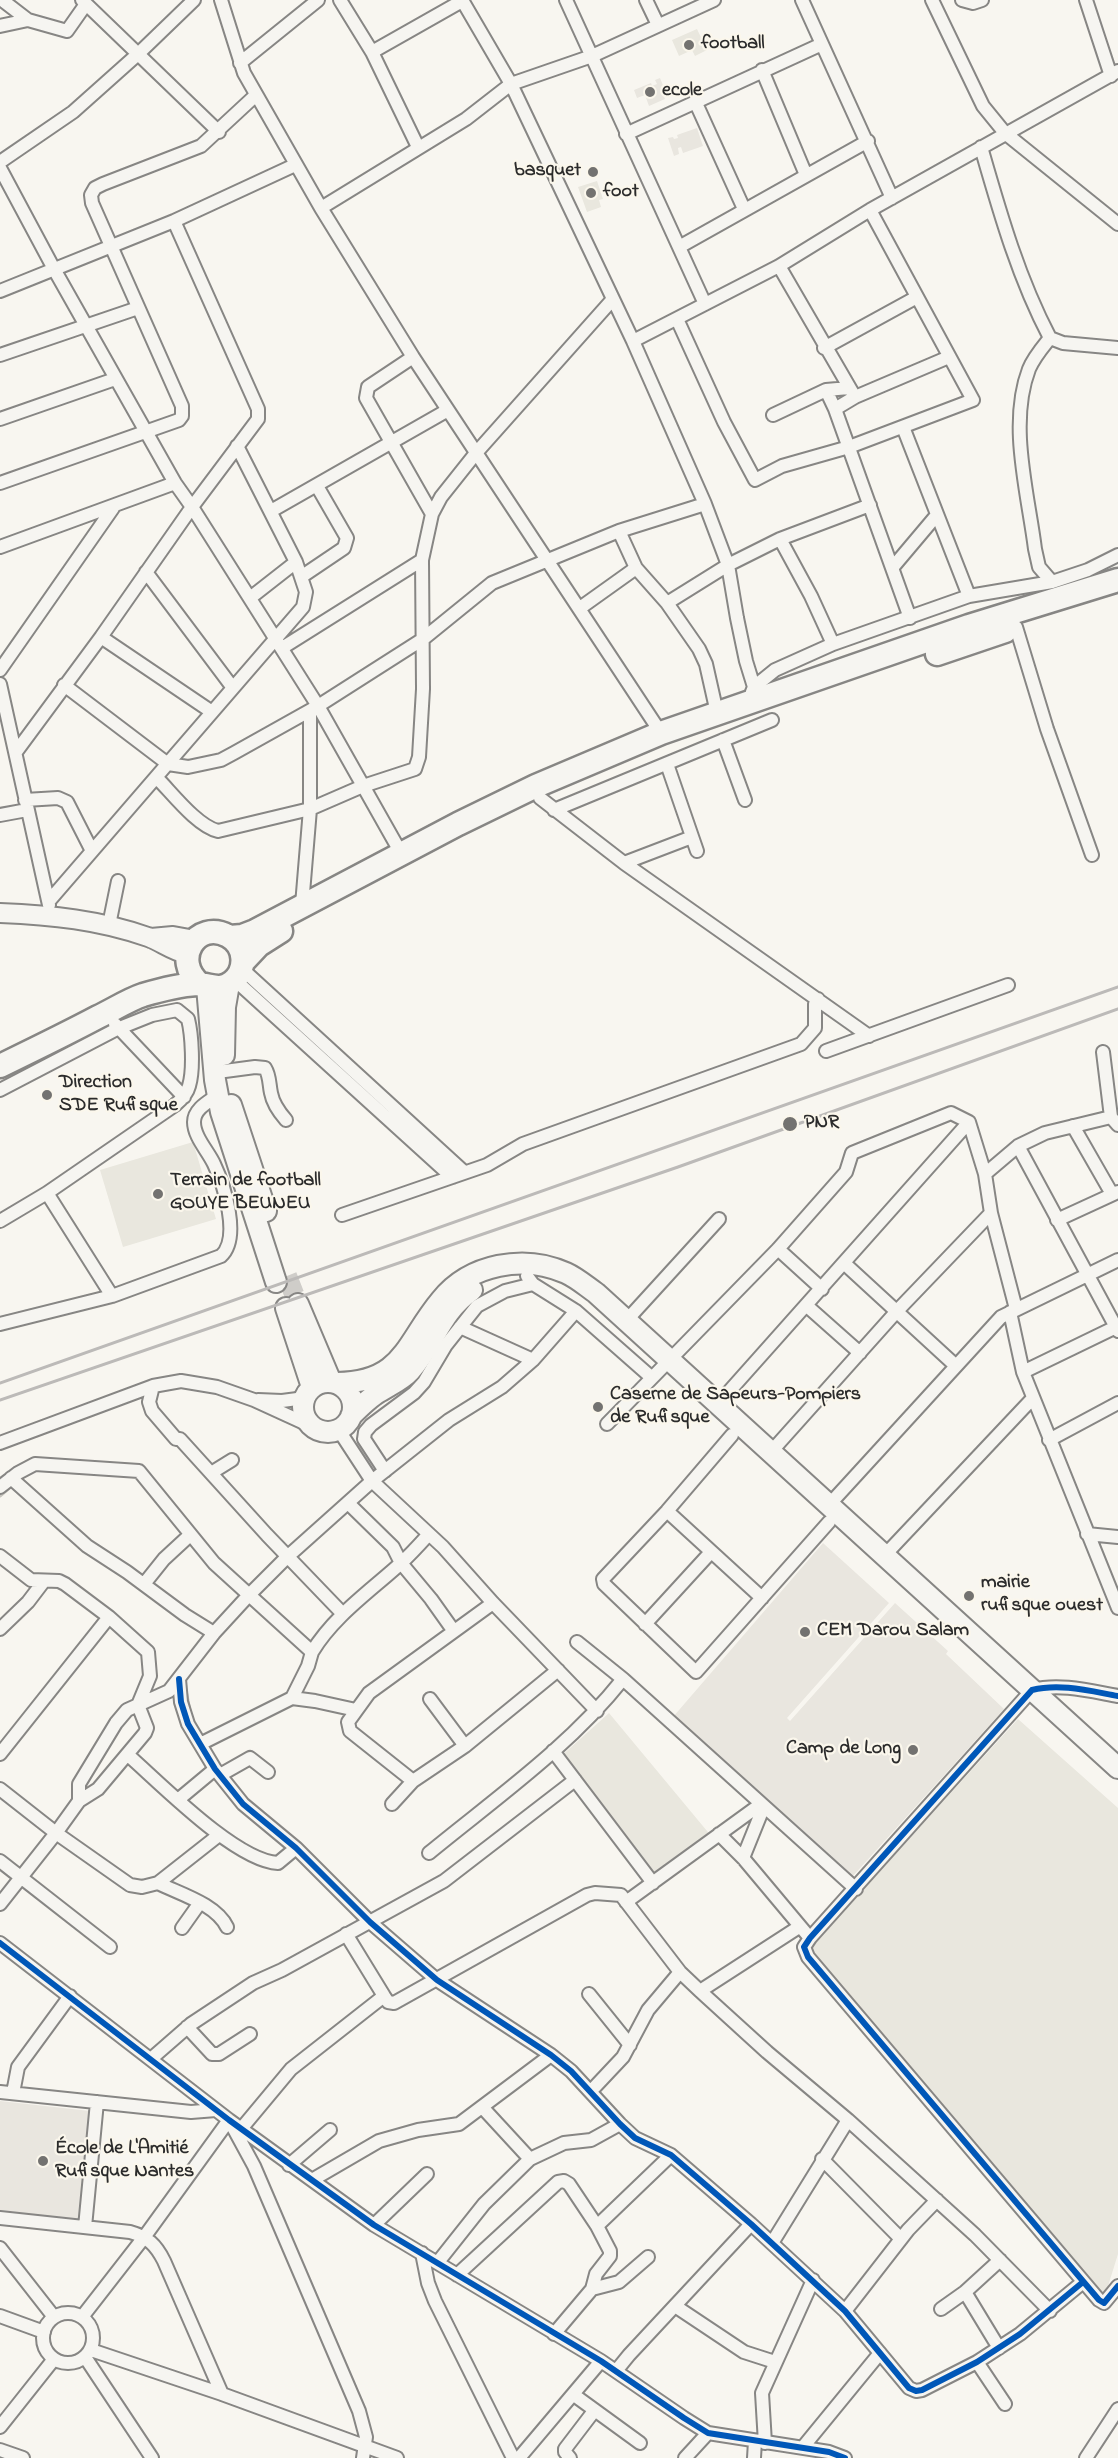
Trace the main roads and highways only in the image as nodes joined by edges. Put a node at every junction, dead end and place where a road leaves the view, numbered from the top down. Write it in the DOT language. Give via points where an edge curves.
graph roads {
  1 [pos="1118,580"];
  2 [pos="1118,594"];
  3 [pos="230,937"];
  4 [pos="189,951"];
  5 [pos="226,978"];
  6 [pos="141,996"];
  7 [pos="0,1066"];
  8 [pos="292,1306"];
  9 [pos="659,1368"];
  10 [pos="321,1387"];
  11 [pos="344,1422"];
  12 [pos="828,1514"];
  13 [pos="1029,1695"];
  14 [pos="1118,1767"];
  15 [pos="1118,1783"];
  1 -- 3 [label="highway" via="750,695 717,713 536,786 255,931"];
  2 -- 5 [label="highway" via="677,741 290,926 259,945"];
  3 -- 4 [label="highway" via="212,932"];
  3 -- 5 [label="highway" via="238,945"];
  4 -- 5 [label="highway" via="190,974"];
  4 -- 6 [label="highway"];
  5 -- 5 [label="main road" via="225,1071 231,1106 281,1279 230,1145 218,1095"];
  5 -- 6 [label="highway"];
  6 -- 7 [label="highway" via="113,1021"];
  8 -- 10 [label="main road"];
  9 -- 10 [label="main road" via="626,1321 596,1293 565,1272 527,1263 487,1269 455,1285 441,1299 411,1346 371,1379"];
  9 -- 11 [label="main road" via="575,1291 558,1283 495,1278 459,1299 408,1373 367,1400"];
  9 -- 12 [label="main road"];
  9 -- 12 [label="main road" via="717,1405"];
  10 -- 11 [label="main road" via="351,1396 353,1409"];
  10 -- 11 [label="main road" via="303,1410 313,1427 325,1431"];
  12 -- 13 [label="main road"];
  12 -- 13 [label="main road" via="884,1556"];
  13 -- 14 [label="main road"];
  13 -- 15 [label="main road"];
}
